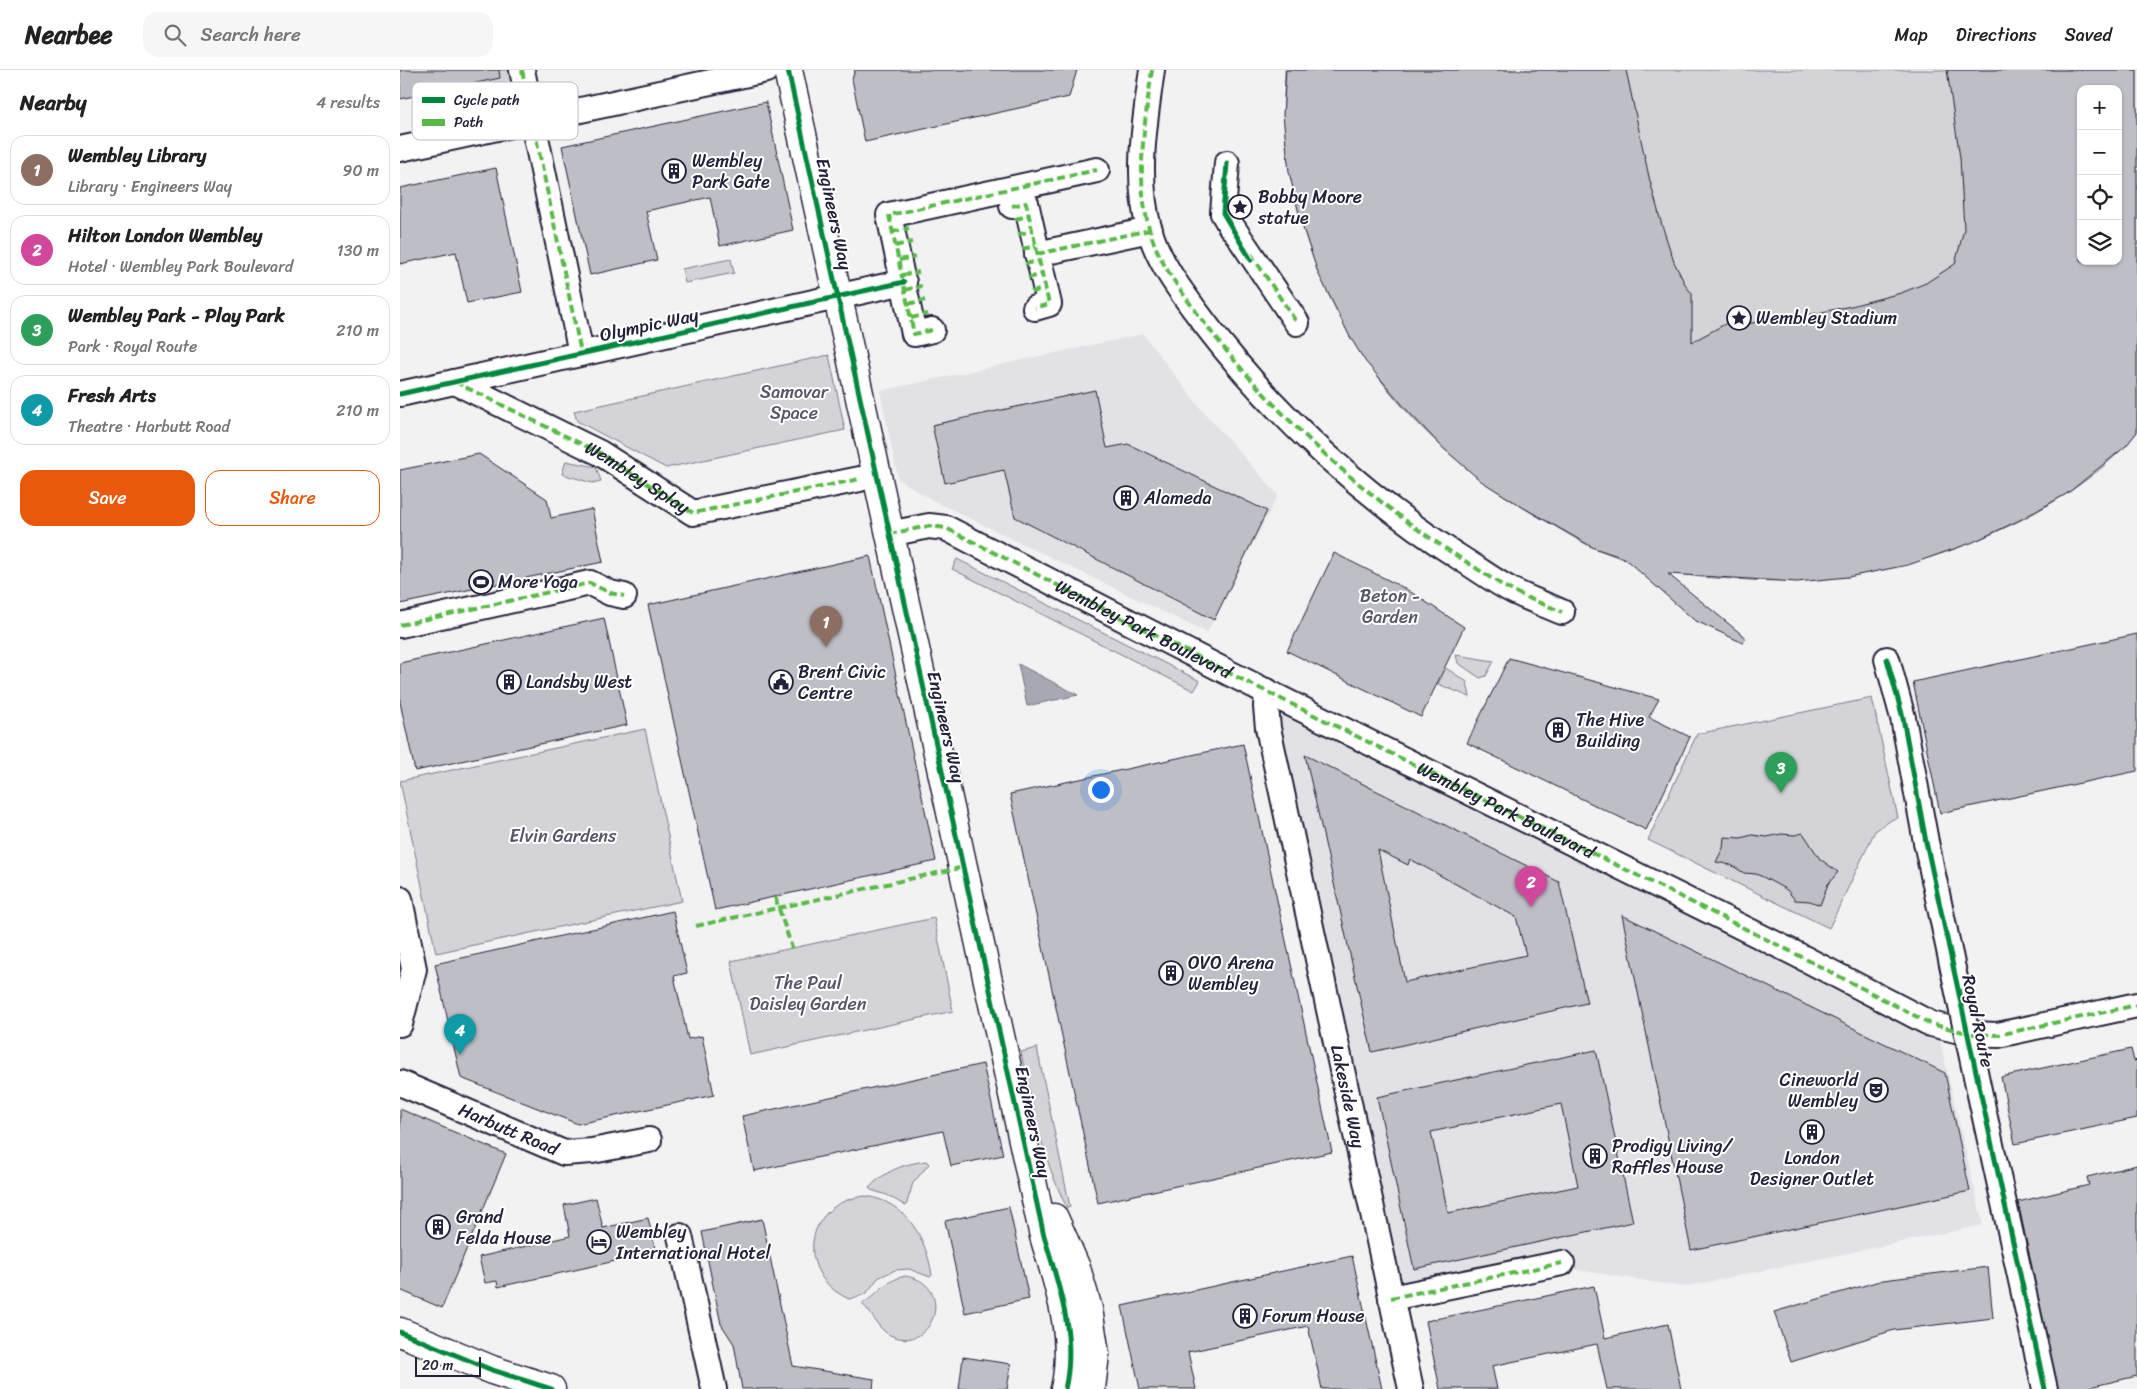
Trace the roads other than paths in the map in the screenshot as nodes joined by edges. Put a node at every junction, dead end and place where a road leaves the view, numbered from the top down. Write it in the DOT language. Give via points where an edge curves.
graph roads {
  1 [pos="766,70"];
  2 [pos="788,70"];
  3 [pos="1152,70"];
  4 [pos="578,110"];
  5 [pos="437,140"];
  6 [pos="537,140"];
  7 [pos="400,148"];
  8 [pos="1227,163"];
  9 [pos="1097,170"];
  10 [pos="1223,213"];
  11 [pos="1150,230"];
  12 [pos="1030,255"];
  13 [pos="1251,260"];
  14 [pos="838,298"];
  15 [pos="1297,323"];
  16 [pos="581,353"];
  17 [pos="455,382"];
  18 [pos="400,394"];
  19 [pos="860,479"];
  20 [pos="889,534"];
  21 [pos="624,596"];
  22 [pos="1562,612"];
  23 [pos="400,625"];
  24 [pos="1887,659"];
  25 [pos="1267,691"];
  26 [pos="400,899"];
  27 [pos="2137,1005"];
  28 [pos="400,1024"];
  29 [pos="400,1083"];
  30 [pos="1022,1135"];
  31 [pos="649,1140"];
  32 [pos="680,1236"];
  33 [pos="1562,1263"];
  34 [pos="1391,1298"];
  35 [pos="400,1332"];
  36 [pos="551,1389"];
  37 [pos="714,1389"];
  38 [pos="1066,1389"];
  39 [pos="1091,1389"];
  40 [pos="1411,1389"];
  41 [pos="2045,1389"];
  1 -- 4 [label="street"];
  2 -- 14 [label="street, Engineers Way"];
  3 -- 11 [label="street" via="1144,129 1143,171"];
  5 -- 7 [label="street"];
  6 -- 16 [label="street"];
  8 -- 10 [label="street"];
  9 -- 14 [label="street, Olympic Way" via="889,216 911,277"];
  10 -- 13 [label="street"];
  10 -- 15 [label="street"];
  11 -- 12 [label="street"];
  11 -- 22 [label="street" via="1177,286 1222,345 1264,394 1327,456 1367,491 1446,549 1512,591"];
  14 -- 16 [label="street, Olympic Way"];
  14 -- 20 [label="street, Engineers Way"];
  16 -- 17 [label="street, Olympic Way"];
  17 -- 18 [label="street, Olympic Way"];
  17 -- 19 [label="street, Wembley Splay" via="600,453 693,513"];
  20 -- 25 [label="street, Wembley Park Boulevard" via="929,526 946,528"];
  20 -- 30 [label="street, Engineers Way"];
  21 -- 23 [label="street" via="590,583"];
  24 -- 41 [label="street, Royal Route, bridge"];
  25 -- 27 [label="street, Wembley Park Boulevard" via="1931,1024 1972,1034 1998,1034"];
  25 -- 34 [label="street, Lakeside Way" via="1268,728"];
  26 -- 28 [label="street" via="414,969"];
  29 -- 31 [label="street, Harbutt Road" via="564,1153"];
  30 -- 38 [label="street, Engineers Way" via="1069,1333"];
  30 -- 39 [label="street, Engineers Way" via="1076,1268 1088,1309 1095,1354"];
  32 -- 37 [label="street"];
  33 -- 34 [label="street"];
  34 -- 40 [label="street, Lakeside Way"];
  35 -- 36 [label="street" via="492,1370"];
}
